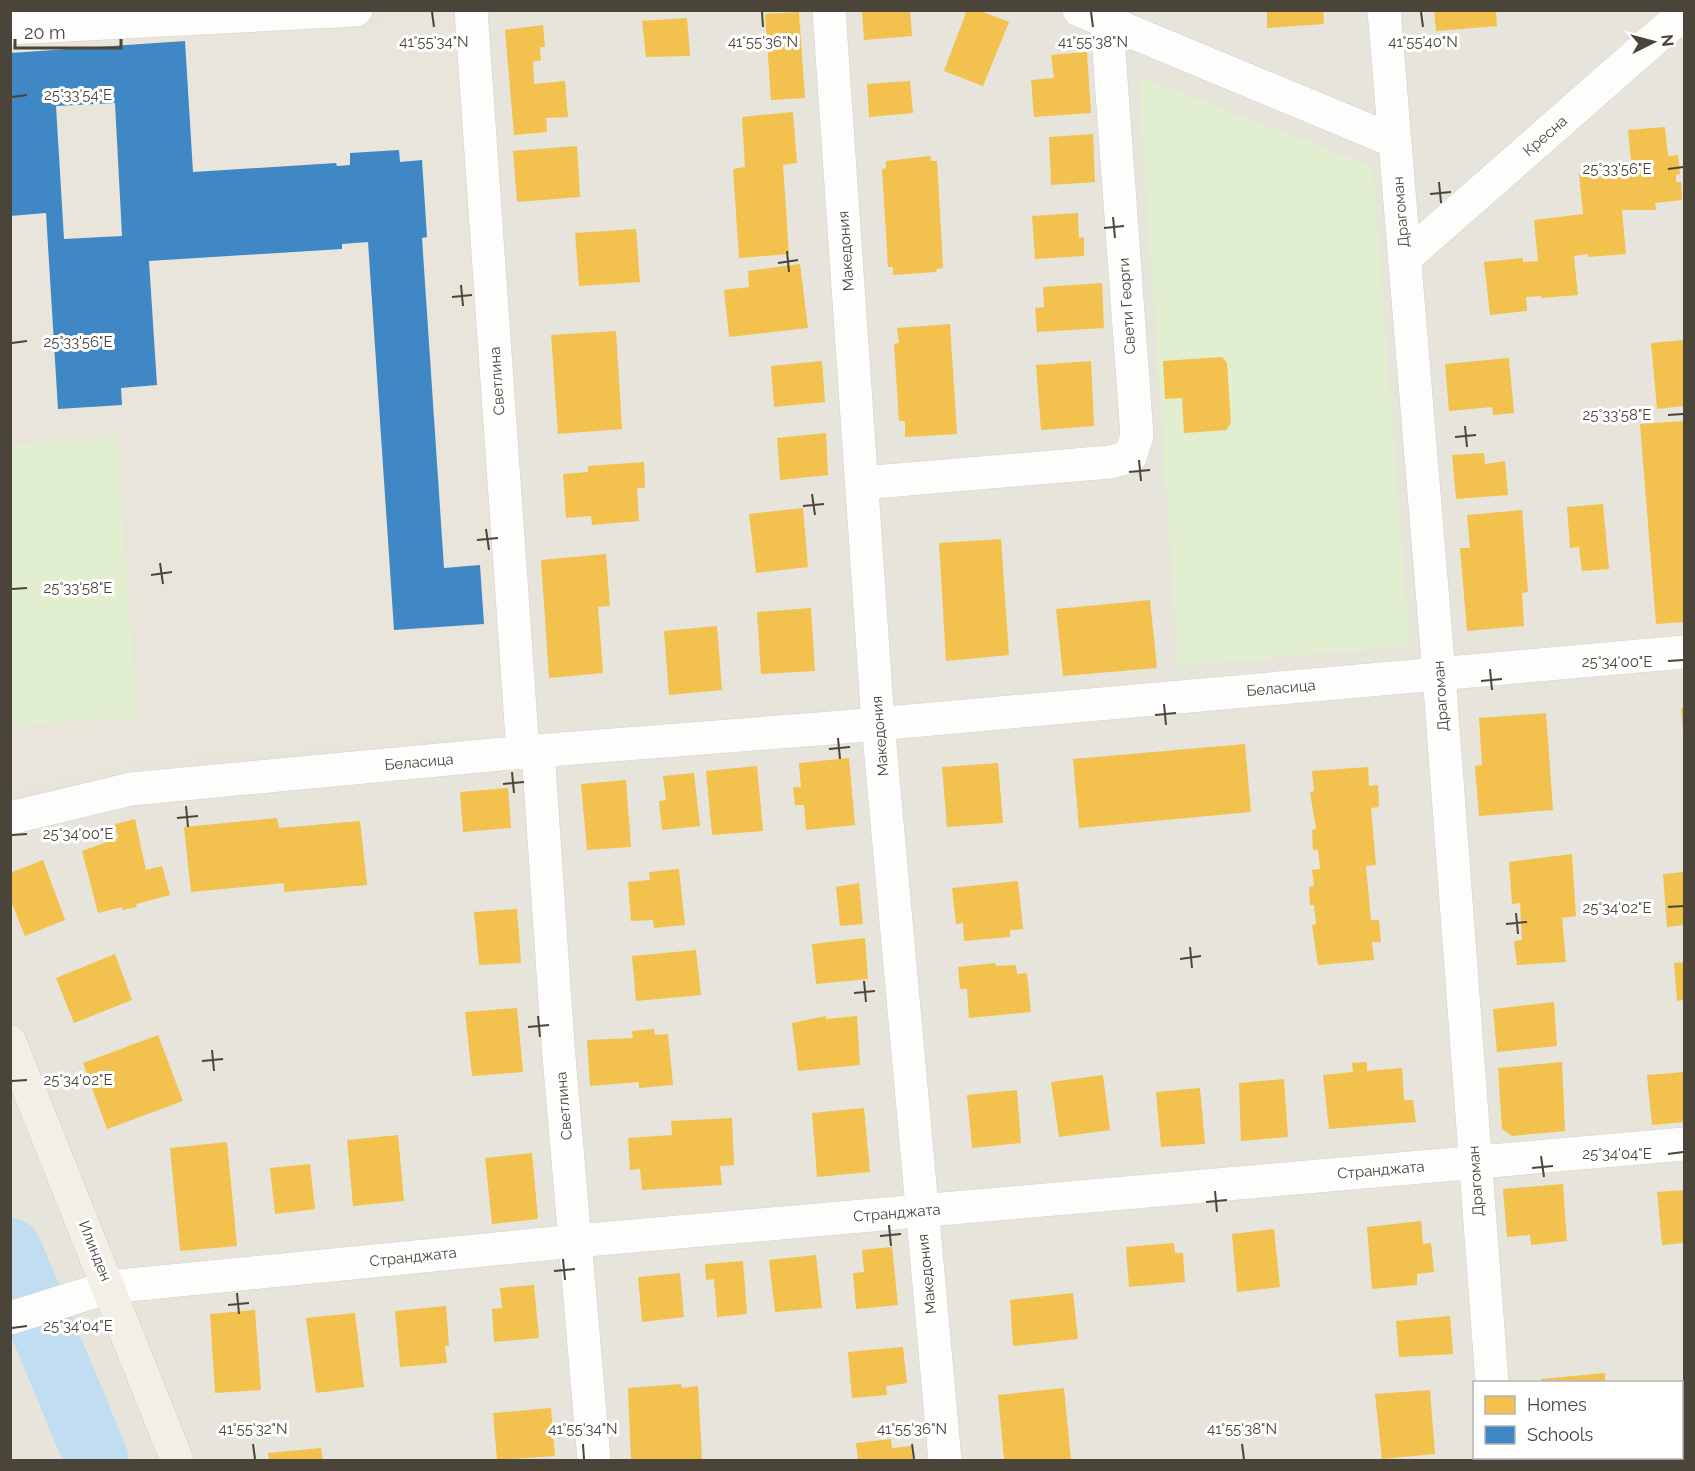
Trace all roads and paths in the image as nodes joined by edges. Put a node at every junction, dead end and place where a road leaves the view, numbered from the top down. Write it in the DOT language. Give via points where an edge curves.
graph roads {
  1 [pos="356,10"];
  2 [pos="471,10"];
  3 [pos="829,10"];
  4 [pos="1384,10"];
  5 [pos="1684,13"];
  6 [pos="1097,14"];
  7 [pos="192,15"];
  8 [pos="10,28"];
  9 [pos="1394,141"];
  10 [pos="1405,258"];
  11 [pos="862,483"];
  12 [pos="1684,652"];
  13 [pos="1439,674"];
  14 [pos="878,723"];
  15 [pos="530,752"];
  16 [pos="10,818"];
  17 [pos="10,1042"];
  18 [pos="1684,1144"];
  19 [pos="1474,1161"];
  20 [pos="921,1210"];
  21 [pos="576,1241"];
  22 [pos="109,1287"];
  23 [pos="13,1318"];
  24 [pos="1492,1381"];
  25 [pos="177,1461"];
  26 [pos="594,1461"];
  27 [pos="945,1461"];
  1 -- 7 [label="street"];
  2 -- 15 [label="street, Светлина"];
  3 -- 11 [label="street, Македония"];
  4 -- 9 [label="street, Драгоман"];
  5 -- 10 [label="street, Кресна"];
  6 -- 9 [label="street"];
  6 -- 11 [label="street, Свети Георги" via="1137,436 1130,457 1110,462"];
  7 -- 8 [label="street"];
  9 -- 10 [label="street, Драгоман"];
  10 -- 13 [label="street, Драгоман"];
  11 -- 14 [label="street, Македония"];
  12 -- 13 [label="street, Беласица"];
  13 -- 14 [label="street, Беласица"];
  13 -- 19 [label="street, Драгоман"];
  14 -- 15 [label="street, Беласица"];
  14 -- 20 [label="street, Македония"];
  15 -- 16 [label="street, Беласица" via="131,789"];
  15 -- 21 [label="street, Светлина"];
  17 -- 22 [label="main road, Илинден"];
  18 -- 19 [label="street, Странджата"];
  19 -- 20 [label="street, Странджата"];
  19 -- 24 [label="street, Драгоман"];
  20 -- 21 [label="street, Странджата"];
  20 -- 27 [label="street, Македония"];
  21 -- 22 [label="street, Странджата"];
  21 -- 26 [label="street, Светлина"];
  22 -- 23 [label="street, Странджата"];
  22 -- 25 [label="main road, Илинден"];
}
